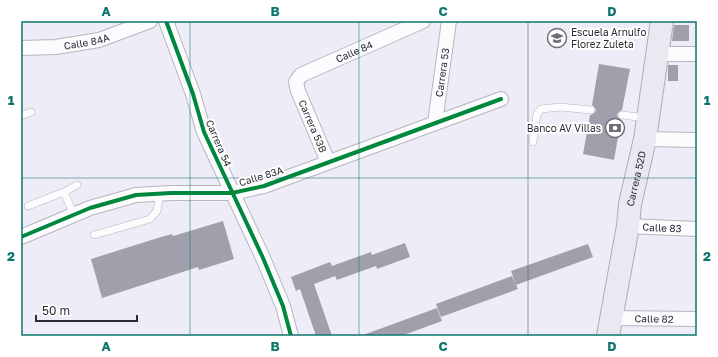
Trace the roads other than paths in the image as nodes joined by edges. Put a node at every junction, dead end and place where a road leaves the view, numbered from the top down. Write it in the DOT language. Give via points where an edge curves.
graph roads {
  1 [pos="150,21"];
  2 [pos="166,21"];
  3 [pos="423,21"];
  4 [pos="449,21"];
  5 [pos="662,21"];
  6 [pos="21,48"];
  7 [pos="658,54"];
  8 [pos="697,54"];
  9 [pos="298,91"];
  10 [pos="501,100"];
  11 [pos="591,110"];
  12 [pos="31,112"];
  13 [pos="622,115"];
  14 [pos="21,116"];
  15 [pos="435,123"];
  16 [pos="647,129"];
  17 [pos="697,140"];
  18 [pos="533,142"];
  19 [pos="328,162"];
  20 [pos="76,185"];
  21 [pos="64,192"];
  22 [pos="160,193"];
  23 [pos="232,194"];
  24 [pos="28,206"];
  25 [pos="74,215"];
  26 [pos="628,226"];
  27 [pos="697,229"];
  28 [pos="94,235"];
  29 [pos="21,237"];
  30 [pos="697,319"];
  31 [pos="610,327"];
  32 [pos="291,336"];
  1 -- 6 [label="street, Calle 84A" via="99,40 56,47"];
  2 -- 23 [label="street, Carrera 54" via="204,132"];
  3 -- 9 [label="street, Calle 84" via="301,75 296,82"];
  4 -- 15 [label="street, Carrera 53"];
  5 -- 7 [label="main road, Carrera 52D"];
  7 -- 8 [label="street"];
  7 -- 16 [label="main road, Carrera 52D"];
  9 -- 19 [label="street, Carrera 53B"];
  10 -- 15 [label="street, Calle 83A"];
  11 -- 18 [label="lane" via="560,107 541,109 537,114"];
  12 -- 14 [label="lane"];
  13 -- 16 [label="lane"];
  15 -- 19 [label="street, Calle 83A"];
  16 -- 17 [label="street"];
  16 -- 26 [label="main road, Carrera 52D" via="630,204"];
  19 -- 23 [label="street, Calle 83A" via="264,186"];
  20 -- 21 [label="lane"];
  21 -- 24 [label="lane"];
  21 -- 25 [label="lane"];
  22 -- 23 [label="street, Calle 83A"];
  22 -- 25 [label="street, Calle 83A" via="136,195"];
  22 -- 28 [label="lane" via="156,211 150,219"];
  23 -- 32 [label="street, Carrera 54" via="283,306"];
  25 -- 29 [label="street, Calle 83A"];
  26 -- 27 [label="street, Calle 83"];
  26 -- 31 [label="main road, Carrera 52D"];
  30 -- 31 [label="street, Calle 82"];
}
